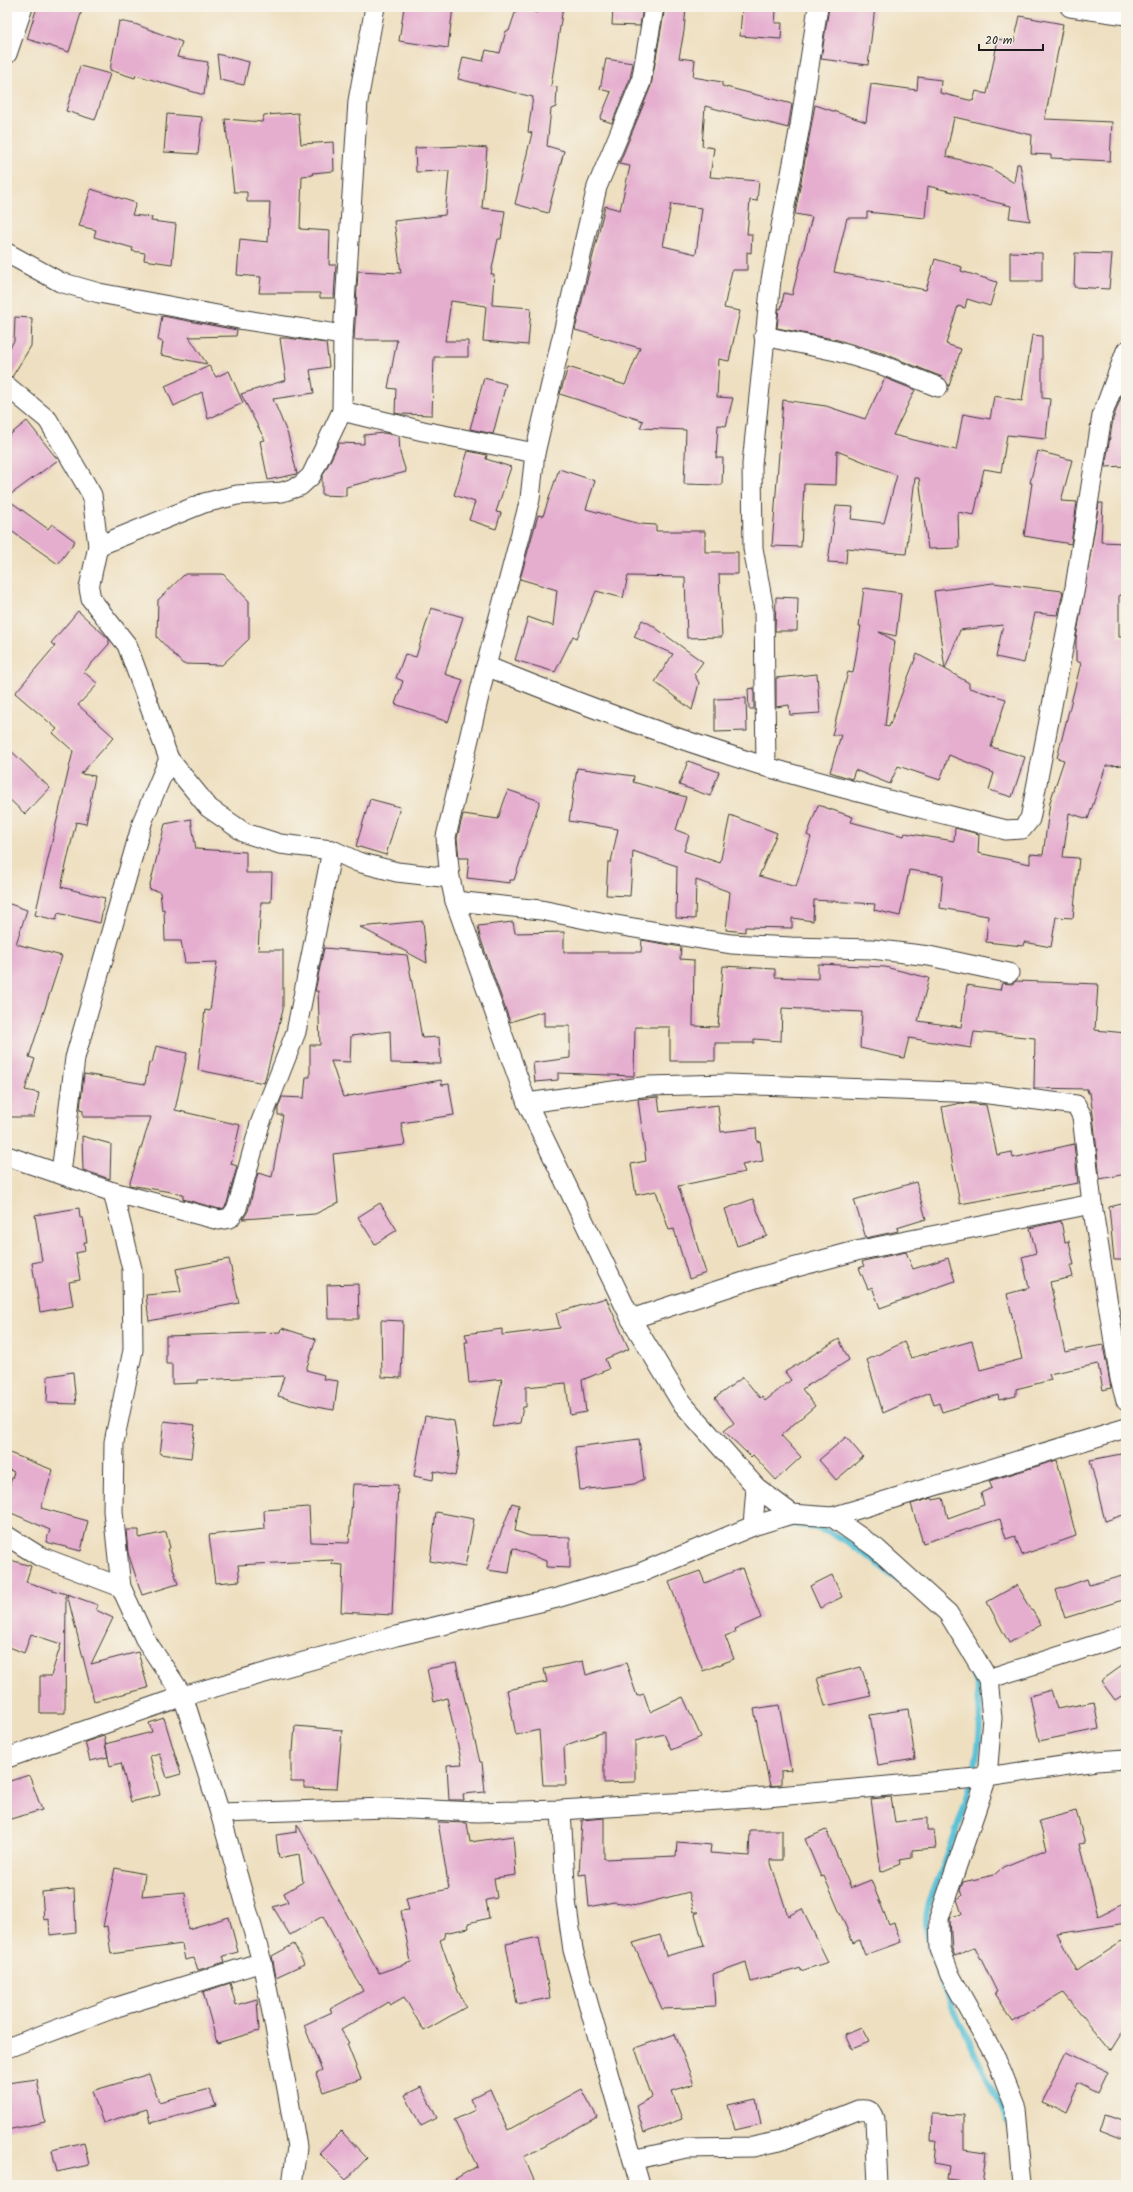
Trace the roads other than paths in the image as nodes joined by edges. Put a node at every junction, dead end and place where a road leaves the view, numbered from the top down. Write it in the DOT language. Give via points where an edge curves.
graph roads {
  1 [pos="23,7"];
  2 [pos="374,7"];
  3 [pos="654,7"];
  4 [pos="818,7"];
  5 [pos="1070,7"];
  6 [pos="1126,16"];
  7 [pos="7,54"];
  8 [pos="7,253"];
  9 [pos="343,335"];
  10 [pos="764,336"];
  11 [pos="1126,351"];
  12 [pos="7,386"];
  13 [pos="938,387"];
  14 [pos="342,411"];
  15 [pos="535,453"];
  16 [pos="98,546"];
  17 [pos="486,666"];
  18 [pos="169,759"];
  19 [pos="766,766"];
  20 [pos="332,850"];
  21 [pos="450,878"];
  22 [pos="455,901"];
  23 [pos="1009,973"];
  24 [pos="527,1102"];
  25 [pos="7,1156"];
  26 [pos="62,1173"];
  27 [pos="113,1192"];
  28 [pos="1092,1204"];
  29 [pos="632,1319"];
  30 [pos="1126,1401"];
  31 [pos="1126,1428"];
  32 [pos="756,1487"];
  33 [pos="792,1514"];
  34 [pos="832,1517"];
  35 [pos="753,1526"];
  36 [pos="7,1536"];
  37 [pos="120,1587"];
  38 [pos="1126,1635"];
  39 [pos="988,1679"];
  40 [pos="183,1696"];
  41 [pos="7,1758"];
  42 [pos="1126,1759"];
  43 [pos="987,1777"];
  44 [pos="561,1810"];
  45 [pos="220,1814"];
  46 [pos="262,1962"];
  47 [pos="7,2048"];
  48 [pos="633,2160"];
  49 [pos="297,2183"];
  50 [pos="640,2185"];
  51 [pos="878,2185"];
  52 [pos="1023,2185"];
  1 -- 7 [label="street"];
  2 -- 9 [label="street" via="358,100"];
  3 -- 15 [label="street" via="641,82 597,187"];
  4 -- 10 [label="street" via="800,126 771,280"];
  5 -- 6 [label="street"];
  8 -- 9 [label="street" via="60,282 99,293"];
  9 -- 14 [label="street"];
  10 -- 13 [label="street" via="836,351 882,365"];
  10 -- 19 [label="street" via="752,464 753,548 764,610"];
  11 -- 19 [label="street" via="1102,416 1074,595 1030,819 1022,829 1006,830"];
  12 -- 16 [label="street" via="48,420 92,495"];
  14 -- 15 [label="street"];
  14 -- 16 [label="street" via="312,476 300,486 282,492 237,495 204,503"];
  15 -- 17 [label="street" via="530,499"];
  16 -- 18 [label="street" via="88,588 91,599 127,645"];
  17 -- 19 [label="street" via="572,701 711,750"];
  17 -- 21 [label="street" via="446,837"];
  18 -- 20 [label="street" via="209,808 245,833 280,844"];
  18 -- 26 [label="street" via="143,820 75,1058"];
  20 -- 21 [label="street" via="358,862 398,872"];
  20 -- 27 [label="street" via="296,1032 260,1124 237,1208 230,1218 219,1220"];
  21 -- 22 [label="street"];
  22 -- 23 [label="street" via="541,910 731,944 872,949 929,956"];
  22 -- 24 [label="street"];
  24 -- 28 [label="street" via="649,1086 727,1084 981,1093 1076,1105 1082,1116"];
  24 -- 29 [label="street"];
  25 -- 26 [label="street"];
  26 -- 27 [label="street"];
  27 -- 37 [label="street" via="132,1269 133,1350 114,1442 113,1511"];
  28 -- 29 [label="street" via="856,1251 759,1277"];
  28 -- 30 [label="street" via="1120,1379"];
  29 -- 32 [label="street" via="681,1402"];
  31 -- 34 [label="street"];
  32 -- 33 [label="street"];
  32 -- 35 [label="street"];
  33 -- 34 [label="street"];
  33 -- 35 [label="street"];
  34 -- 39 [label="street" via="876,1548 948,1613"];
  35 -- 40 [label="street" via="640,1573 565,1595 396,1636"];
  36 -- 37 [label="street" via="39,1556"];
  37 -- 40 [label="street" via="145,1639"];
  38 -- 39 [label="street"];
  39 -- 43 [label="street" via="992,1718"];
  40 -- 41 [label="street"];
  40 -- 45 [label="street"];
  42 -- 43 [label="street"];
  43 -- 44 [label="street" via="767,1797"];
  43 -- 52 [label="street" via="939,1918 940,1949 950,1975 996,2058 1016,2109"];
  44 -- 45 [label="street" via="477,1812 387,1808"];
  44 -- 48 [label="street" via="566,1901 573,1950"];
  45 -- 46 [label="street"];
  46 -- 47 [label="street" via="117,2007"];
  46 -- 49 [label="street" via="296,2147"];
  48 -- 50 [label="street"];
  48 -- 51 [label="street" via="686,2148 753,2147 780,2141 858,2110 868,2110 875,2120"];
}
